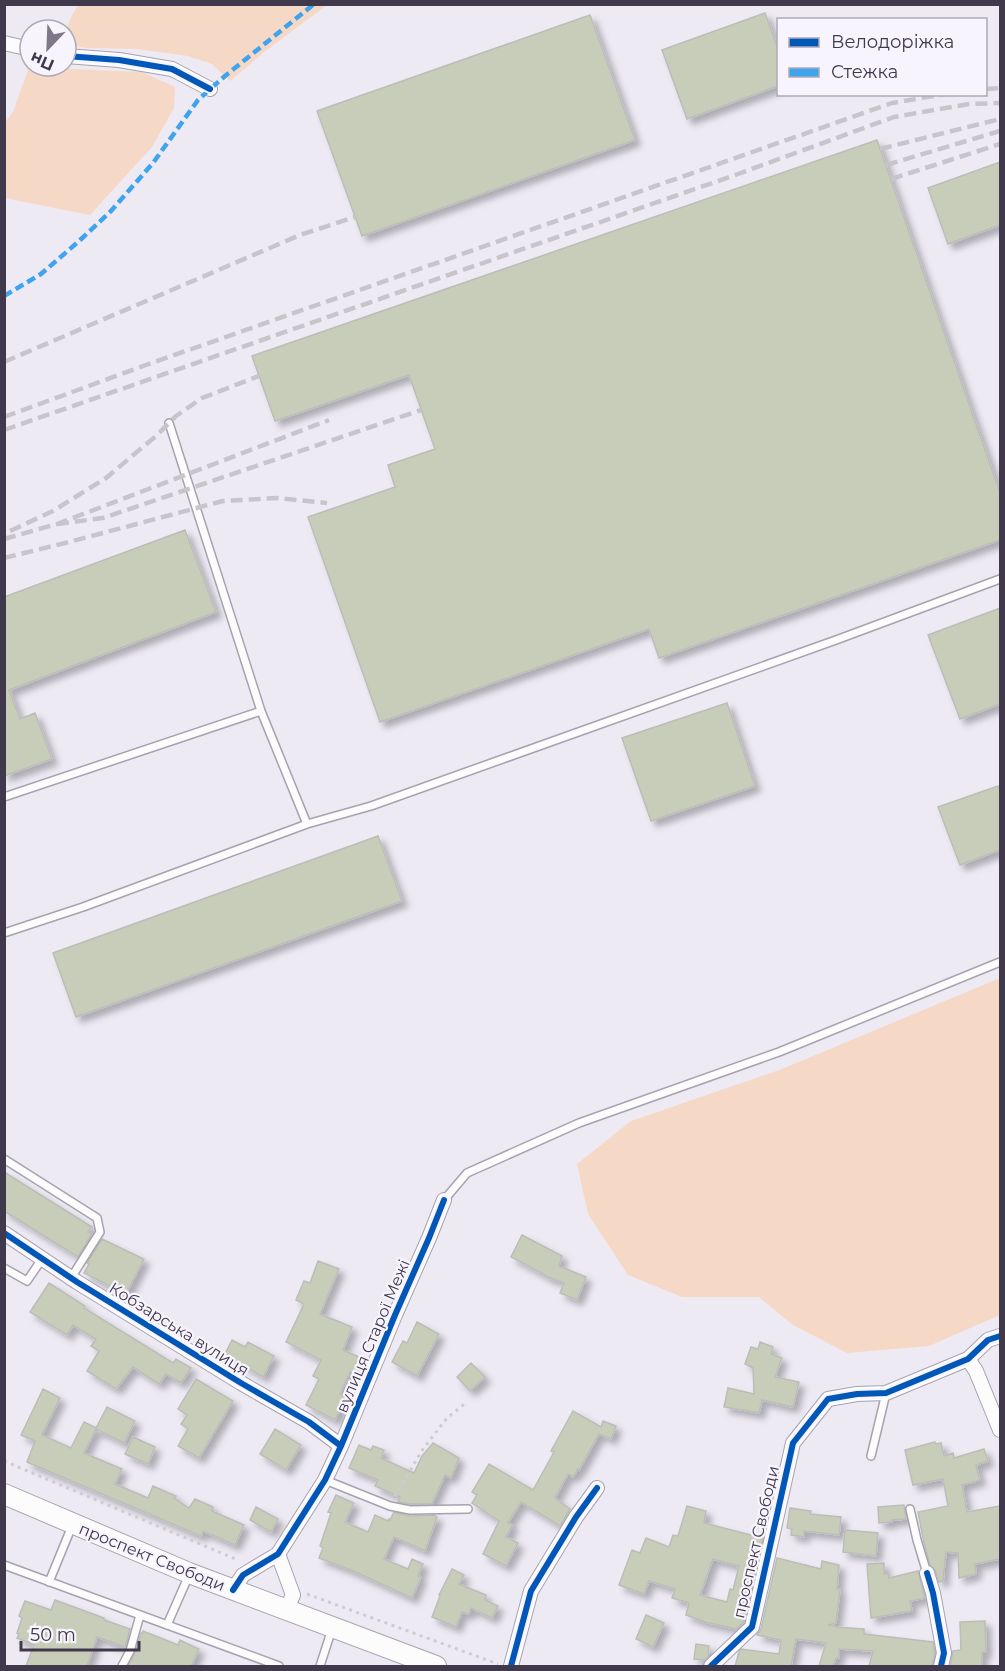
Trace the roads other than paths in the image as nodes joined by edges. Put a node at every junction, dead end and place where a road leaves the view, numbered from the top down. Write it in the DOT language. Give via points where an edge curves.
graph roads {
  1 [pos="78,57"];
  2 [pos="210,89"];
  3 [pos="169,423"];
  4 [pos="1000,579"];
  5 [pos="261,711"];
  6 [pos="4,796"];
  7 [pos="307,824"];
  8 [pos="4,933"];
  9 [pos="1000,962"];
  10 [pos="4,1159"];
  11 [pos="444,1200"];
  12 [pos="4,1233"];
  13 [pos="42,1259"];
  14 [pos="4,1268"];
  15 [pos="71,1278"];
  16 [pos="1000,1336"];
  17 [pos="968,1359"];
  18 [pos="886,1393"];
  19 [pos="1000,1430"];
  20 [pos="341,1446"];
  21 [pos="871,1456"];
  22 [pos="325,1480"];
  23 [pos="597,1488"];
  24 [pos="4,1494"];
  25 [pos="468,1509"];
  26 [pos="910,1509"];
  27 [pos="73,1524"];
  28 [pos="278,1554"];
  29 [pos="4,1565"];
  30 [pos="927,1572"];
  31 [pos="189,1574"];
  32 [pos="49,1581"];
  33 [pos="233,1590"];
  34 [pos="286,1610"];
  35 [pos="140,1615"];
  36 [pos="167,1625"];
  37 [pos="333,1628"];
  38 [pos="428,1665"];
  39 [pos="122,1666"];
  40 [pos="279,1666"];
  41 [pos="320,1666"];
  42 [pos="512,1666"];
  43 [pos="711,1666"];
  44 [pos="942,1666"];
  1 -- 2 [label="street" via="172,69"];
  3 -- 5 [label="lane"];
  4 -- 7 [label="lane" via="382,802"];
  5 -- 6 [label="lane"];
  5 -- 7 [label="lane"];
  7 -- 8 [label="lane"];
  9 -- 11 [label="lane" via="779,1053 579,1123 467,1173"];
  10 -- 15 [label="lane" via="97,1218 100,1232"];
  11 -- 20 [label="street, вулиця Старої Межі"];
  12 -- 13 [label="street, Кобзарська вулиця"];
  13 -- 14 [label="lane" via="27,1281"];
  13 -- 15 [label="street, Кобзарська вулиця"];
  15 -- 20 [label="street, Кобзарська вулиця" via="309,1422"];
  16 -- 17 [label="street" via="988,1340"];
  17 -- 18 [label="street"];
  17 -- 19 [label="street"];
  18 -- 21 [label="lane"];
  18 -- 43 [label="street, проспект Свободи" via="828,1399 793,1443 752,1627"];
  20 -- 22 [label="street, вулиця Старої Межі"];
  22 -- 25 [label="lane" via="390,1506 410,1510"];
  22 -- 28 [label="street, вулиця Старої Межі"];
  23 -- 42 [label="street" via="531,1592"];
  24 -- 27 [label="main road, проспект Свободи"];
  26 -- 30 [label="lane"];
  27 -- 31 [label="main road, проспект Свободи"];
  27 -- 32 [label="lane"];
  28 -- 33 [label="street, вулиця Старої Межі" via="243,1575"];
  28 -- 34 [label="street" via="293,1595"];
  29 -- 32 [label="lane"];
  30 -- 44 [label="street" via="944,1653"];
  31 -- 33 [label="main road, проспект Свободи"];
  31 -- 36 [label="lane"];
  32 -- 35 [label="lane"];
  33 -- 34 [label="main road, проспект Свободи"];
  34 -- 37 [label="main road, проспект Свободи"];
  35 -- 36 [label="lane"];
  35 -- 39 [label="lane"];
  36 -- 40 [label="lane"];
  37 -- 38 [label="main road, проспект Свободи"];
  37 -- 41 [label="lane"];
}
